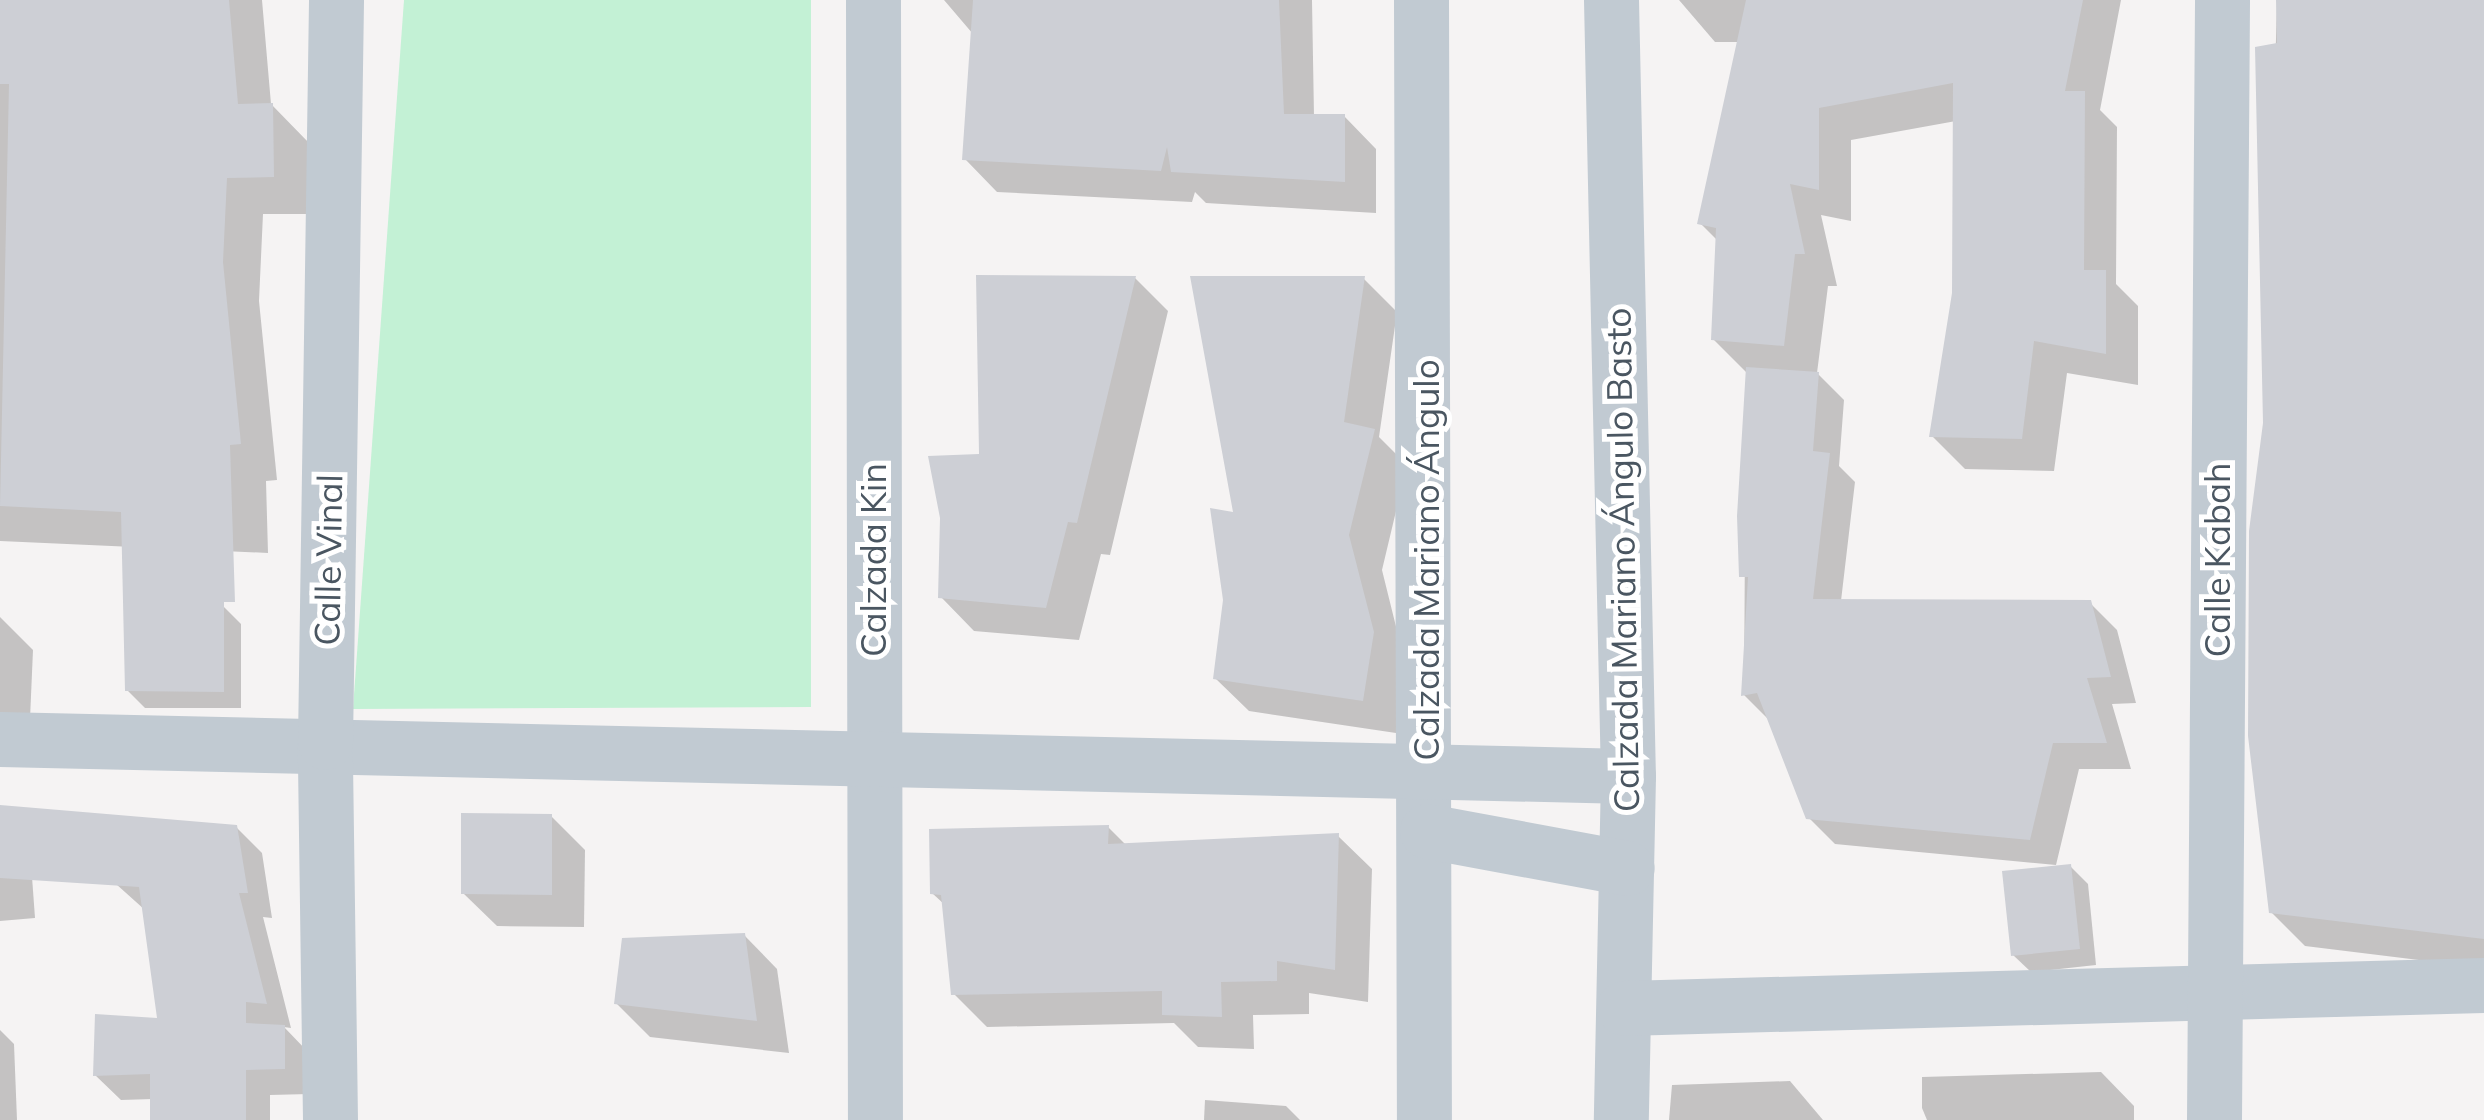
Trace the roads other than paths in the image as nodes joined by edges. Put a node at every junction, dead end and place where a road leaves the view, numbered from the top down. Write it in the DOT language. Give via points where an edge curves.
graph roads {
  1 [pos="336,0"];
  2 [pos="874,0"];
  3 [pos="1421,0"];
  4 [pos="1611,0"];
  5 [pos="2222,0"];
  6 [pos="0,739"];
  7 [pos="325,742"];
  8 [pos="874,752"];
  9 [pos="1428,770"];
  10 [pos="1628,776"];
  11 [pos="1427,831"];
  12 [pos="1627,868"];
  13 [pos="2484,985"];
  14 [pos="2214,991"];
  15 [pos="1624,1008"];
  16 [pos="330,1120"];
  17 [pos="875,1120"];
  18 [pos="1424,1120"];
  19 [pos="1621,1120"];
  20 [pos="2214,1120"];
  1 -- 7 [label="street, Calle Vinal"];
  2 -- 8 [label="street, Calzada Kin"];
  3 -- 9 [label="street, Calzada Mariano Ángulo"];
  4 -- 10 [label="street, Calzada Mariano Ángulo Basto"];
  5 -- 14 [label="street, Calle Kabah"];
  6 -- 7 [label="street"];
  7 -- 8 [label="street"];
  7 -- 16 [label="street, Calle Vinal"];
  8 -- 9 [label="street"];
  8 -- 17 [label="street, Calzada Kin"];
  9 -- 10 [label="street"];
  9 -- 11 [label="street, Calzada Mariano Ángulo"];
  10 -- 12 [label="street, Calzada Mariano Ángulo Basto"];
  11 -- 12 [label="street"];
  11 -- 18 [label="street, Calzada Mariano Ángulo"];
  12 -- 15 [label="street, Calzada Mariano Ángulo Basto"];
  13 -- 14 [label="street"];
  14 -- 15 [label="street"];
  14 -- 20 [label="street, Calle Kabah"];
  15 -- 19 [label="street, Calzada Mariano Ángulo Basto"];
}
